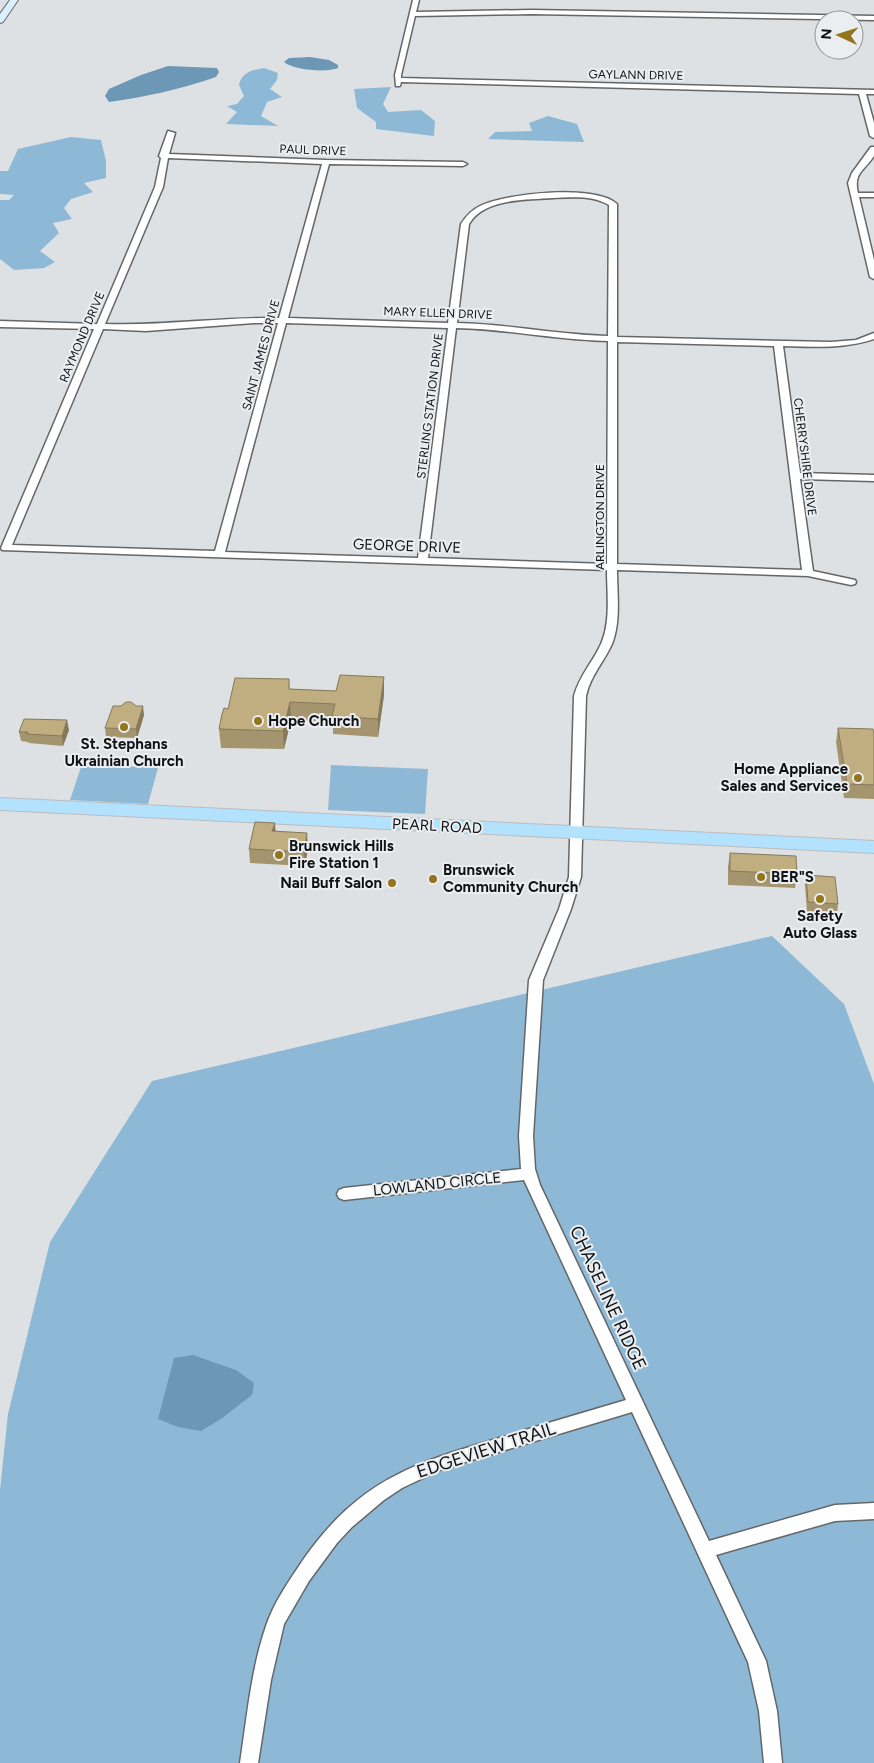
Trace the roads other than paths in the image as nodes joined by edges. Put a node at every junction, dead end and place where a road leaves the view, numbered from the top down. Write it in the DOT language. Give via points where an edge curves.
graph roads {
  1 [pos="14,0"];
  2 [pos="416,0"];
  3 [pos="413,14"];
  4 [pos="874,18"];
  5 [pos="0,20"];
  6 [pos="862,92"];
  7 [pos="874,92"];
  8 [pos="171,132"];
  9 [pos="874,136"];
  10 [pos="874,149"];
  11 [pos="163,156"];
  12 [pos="326,162"];
  13 [pos="463,164"];
  14 [pos="854,195"];
  15 [pos="874,195"];
  16 [pos="605,198"];
  17 [pos="874,275"];
  18 [pos="284,321"];
  19 [pos="0,324"];
  20 [pos="452,325"];
  21 [pos="100,327"];
  22 [pos="874,336"];
  23 [pos="612,340"];
  24 [pos="778,344"];
  25 [pos="795,476"];
  26 [pos="874,478"];
  27 [pos="6,548"];
  28 [pos="218,554"];
  29 [pos="423,561"];
  30 [pos="612,567"];
  31 [pos="808,573"];
  32 [pos="851,582"];
  33 [pos="0,804"];
  34 [pos="577,832"];
  35 [pos="874,847"];
  36 [pos="530,1174"];
  37 [pos="344,1194"];
  38 [pos="636,1404"];
  39 [pos="874,1511"];
  40 [pos="706,1550"];
  41 [pos="249,1763"];
  42 [pos="773,1763"];
  1 -- 5 [label="street"];
  2 -- 3 [label="street"];
  3 -- 4 [label="street" via="531,12"];
  3 -- 6 [label="street, GAYLANN DRIVE" via="398,82"];
  6 -- 7 [label="street, GAYLANN DRIVE"];
  6 -- 9 [label="street"];
  8 -- 11 [label="street, RAYMOND DRIVE"];
  10 -- 14 [label="street" via="869,159 854,172"];
  11 -- 12 [label="street, PAUL DRIVE"];
  11 -- 21 [label="street, RAYMOND DRIVE" via="159,187"];
  12 -- 13 [label="street, PAUL DRIVE"];
  12 -- 18 [label="street, SAINT JAMES DRIVE"];
  14 -- 15 [label="street"];
  14 -- 17 [label="street"];
  16 -- 20 [label="street, STERLING STATION DRIVE" via="521,197 490,204 473,213 465,224"];
  16 -- 23 [label="street, ARLINGTON DRIVE" via="613,204"];
  18 -- 20 [label="street, MARY ELLEN DRIVE"];
  18 -- 21 [label="street, MARY ELLEN DRIVE" via="232,320 146,328"];
  18 -- 28 [label="street, SAINT JAMES DRIVE"];
  19 -- 21 [label="street, MARY ELLEN DRIVE"];
  20 -- 23 [label="street, MARY ELLEN DRIVE"];
  20 -- 29 [label="street, STERLING STATION DRIVE"];
  21 -- 27 [label="street, RAYMOND DRIVE"];
  22 -- 24 [label="street, MARY ELLEN DRIVE" via="845,344"];
  23 -- 24 [label="street, MARY ELLEN DRIVE"];
  23 -- 30 [label="street, ARLINGTON DRIVE"];
  24 -- 25 [label="street, CHERRYSHIRE DRIVE"];
  25 -- 26 [label="street"];
  25 -- 31 [label="street, CHERRYSHIRE DRIVE"];
  27 -- 28 [label="street, GEORGE DRIVE"];
  28 -- 29 [label="street, GEORGE DRIVE"];
  29 -- 30 [label="street, GEORGE DRIVE"];
  30 -- 31 [label="street, GEORGE DRIVE"];
  30 -- 34 [label="street, ARLINGTON DRIVE" via="612,624 602,654 582,684 580,696"];
  31 -- 32 [label="street, GEORGE DRIVE"];
  33 -- 34 [label="main road, PEARL ROAD"];
  34 -- 35 [label="main road, PEARL ROAD"];
  34 -- 36 [label="street, CHASELINE RIDGE" via="572,892 536,980 526,1123"];
  36 -- 37 [label="street, LOWLAND CIRCLE"];
  36 -- 38 [label="street, CHASELINE RIDGE"];
  38 -- 40 [label="street, CHASELINE RIDGE"];
  38 -- 41 [label="street, EDGEVIEW TRAIL" via="438,1464 409,1475 361,1506 318,1551 283,1607 265,1661"];
  39 -- 40 [label="street" via="827,1515"];
  40 -- 42 [label="street, CHASELINE RIDGE" via="757,1660 770,1717"];
}
